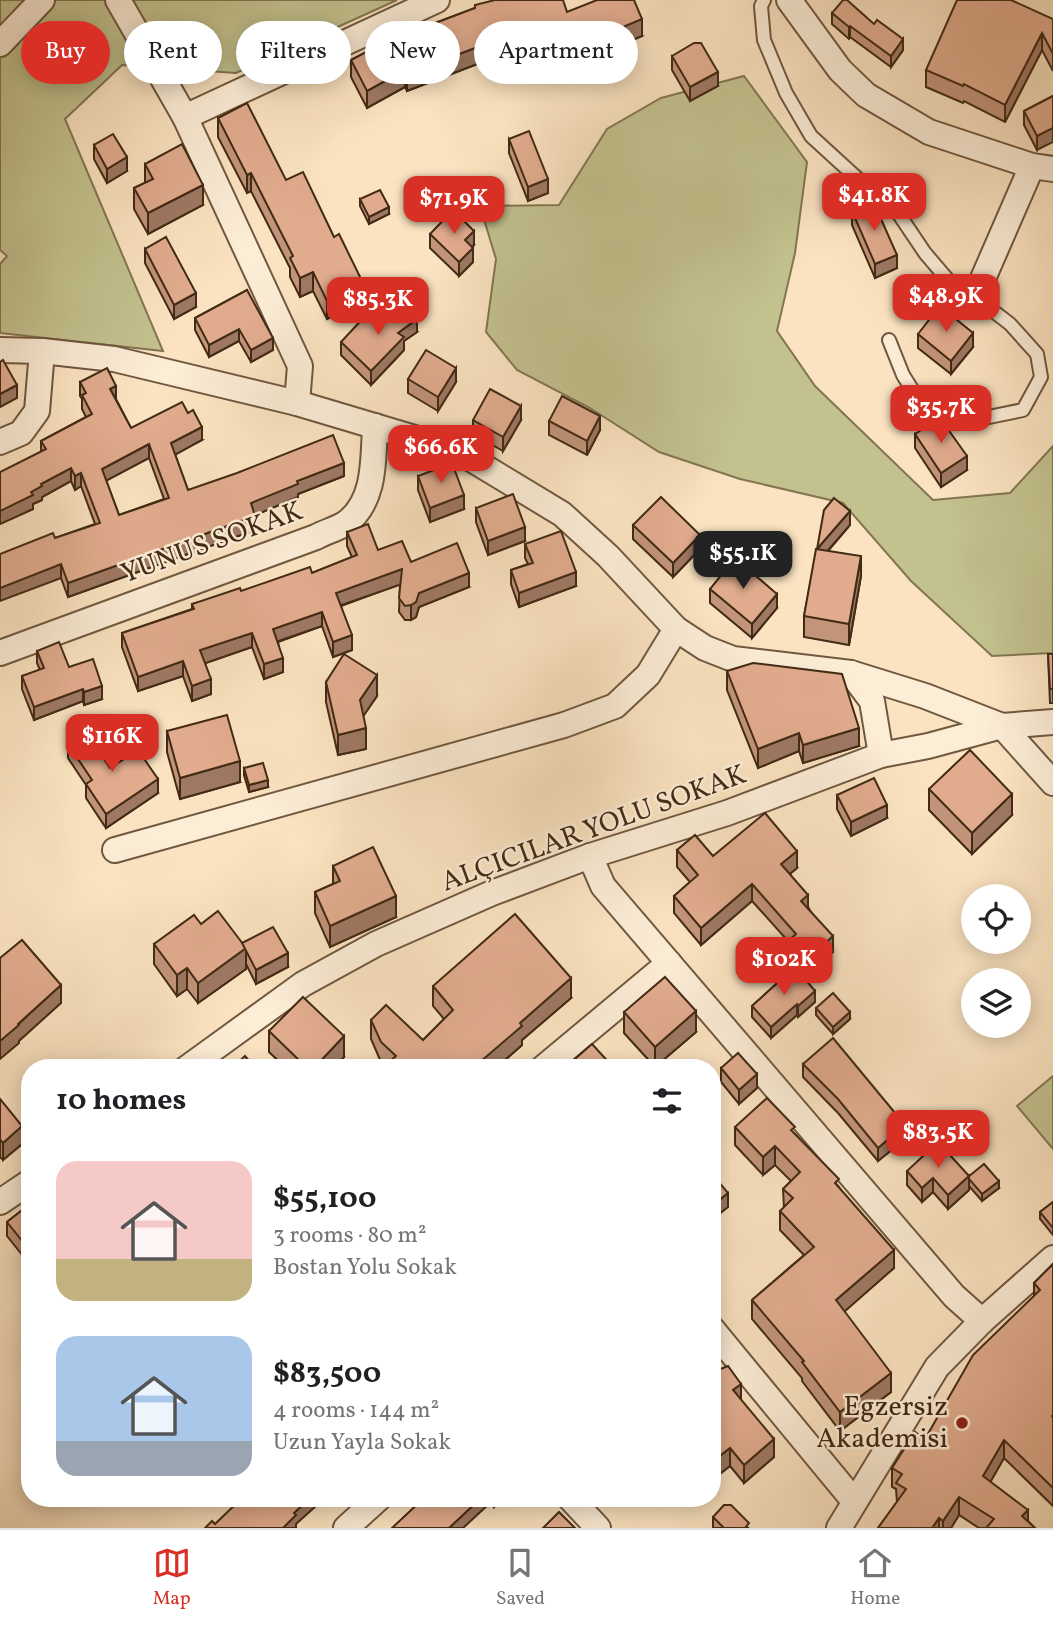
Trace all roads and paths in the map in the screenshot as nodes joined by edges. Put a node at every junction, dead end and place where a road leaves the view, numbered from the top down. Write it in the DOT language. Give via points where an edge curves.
graph roads {
  1 [pos="42,0"];
  2 [pos="118,0"];
  3 [pos="436,0"];
  4 [pos="764,0"];
  5 [pos="789,0"];
  6 [pos="0,44"];
  7 [pos="185,117"];
  8 [pos="1043,168"];
  9 [pos="975,297"];
  10 [pos="889,340"];
  11 [pos="0,350"];
  12 [pos="42,351"];
  13 [pos="297,403"];
  14 [pos="375,426"];
  15 [pos="0,442"];
  16 [pos="676,629"];
  17 [pos="0,653"];
  18 [pos="851,673"];
  19 [pos="1053,722"];
  20 [pos="1002,726"];
  21 [pos="881,755"];
  22 [pos="1053,783"];
  23 [pos="115,850"];
  24 [pos="590,856"];
  25 [pos="669,963"];
  26 [pos="199,1059"];
  27 [pos="554,1059"];
  28 [pos="21,1188"];
  29 [pos="0,1202"];
  30 [pos="1053,1258"];
  31 [pos="982,1321"];
  32 [pos="721,1340"];
  33 [pos="854,1501"];
  34 [pos="369,1507"];
  35 [pos="578,1507"];
  36 [pos="346,1528"];
  37 [pos="598,1528"];
  38 [pos="839,1528"];
  1 -- 6 [label="street"];
  2 -- 7 [label="street"];
  3 -- 7 [label="street"];
  4 -- 9 [label="lane" via="764,40 786,93 811,136 890,201 948,280"];
  5 -- 8 [label="street" via="839,70 866,96 929,132"];
  7 -- 13 [label="street" via="300,366"];
  8 -- 9 [label="street"];
  9 -- 10 [label="lane" via="1010,324 1037,354 1041,377 1023,410 974,420 926,412 903,375"];
  11 -- 12 [label="street"];
  12 -- 13 [label="street" via="114,359"];
  12 -- 15 [label="street" via="37,411 21,433"];
  13 -- 14 [label="street"];
  14 -- 16 [label="street" via="458,452 562,514"];
  14 -- 17 [label="street, YUNUS SOKAK" via="372,480 363,504 346,522"];
  16 -- 18 [label="street" via="733,659"];
  16 -- 23 [label="street" via="648,675 615,706 564,725"];
  18 -- 20 [label="street"];
  18 -- 21 [label="street" via="872,702"];
  19 -- 20 [label="street"];
  20 -- 21 [label="street"];
  20 -- 22 [label="street"];
  21 -- 24 [label="street" via="727,813"];
  24 -- 25 [label="street" via="603,886"];
  24 -- 26 [label="street" via="376,944 303,984"];
  25 -- 27 [label="street"];
  25 -- 31 [label="street" via="954,1296"];
  28 -- 29 [label="street"];
  30 -- 31 [label="street"];
  31 -- 33 [label="street" via="936,1367"];
  32 -- 33 [label="street"];
  33 -- 38 [label="street"];
  34 -- 36 [label="street"];
  35 -- 37 [label="street"];
}
